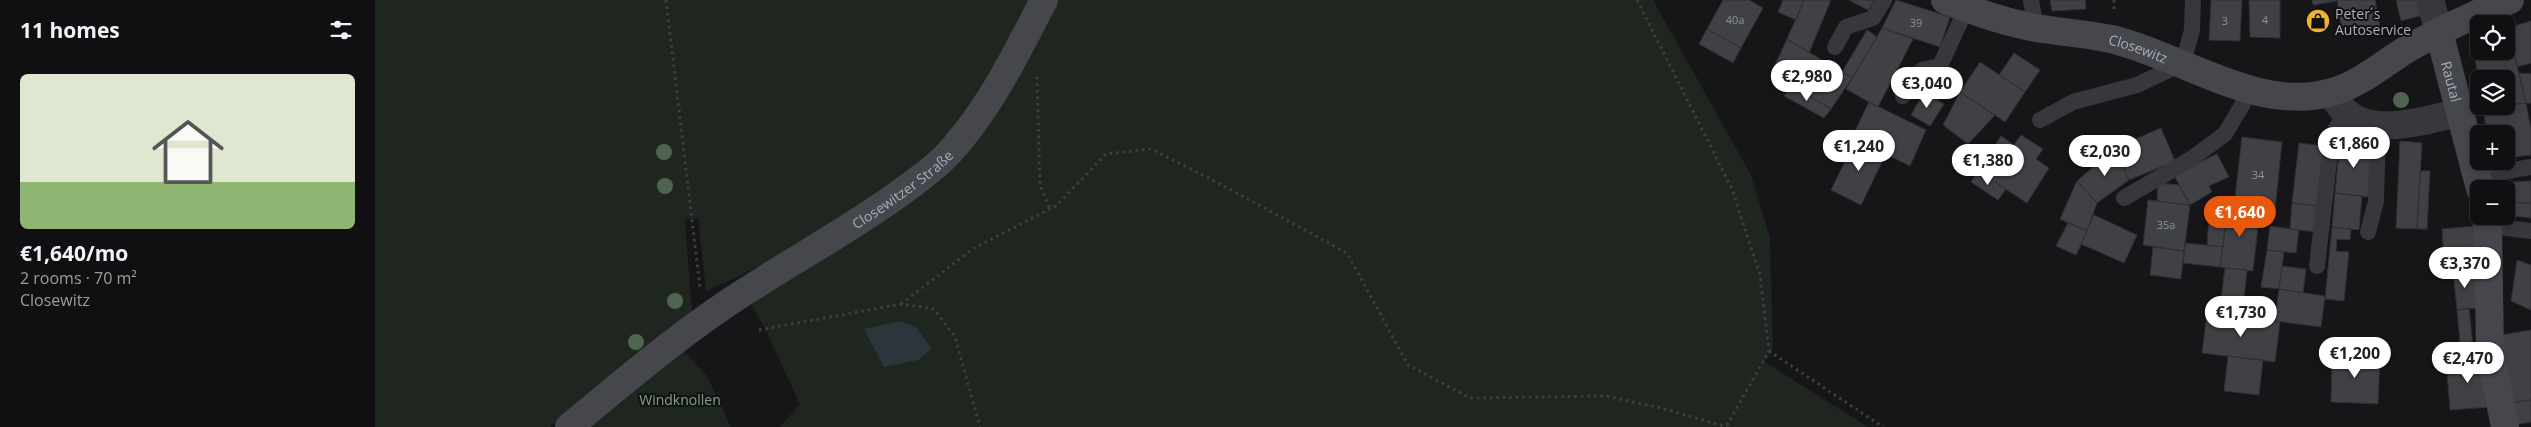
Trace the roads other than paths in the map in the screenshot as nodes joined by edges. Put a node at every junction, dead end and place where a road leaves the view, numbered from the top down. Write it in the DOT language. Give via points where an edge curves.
graph roads {
  1 [pos="1044,0"];
  2 [pos="1884,0"];
  3 [pos="2031,0"];
  4 [pos="2193,0"];
  5 [pos="2430,0"];
  6 [pos="2510,0"];
  7 [pos="1956,4"];
  8 [pos="2036,28"];
  9 [pos="2439,32"];
  10 [pos="1835,47"];
  11 [pos="2183,63"];
  12 [pos="2251,90"];
  13 [pos="1903,96"];
  14 [pos="2338,103"];
  15 [pos="2460,112"];
  16 [pos="2041,120"];
  17 [pos="2378,124"];
  18 [pos="2531,167"];
  19 [pos="2478,180"];
  20 [pos="2486,180"];
  21 [pos="2124,198"];
  22 [pos="2486,225"];
  23 [pos="2494,225"];
  24 [pos="2531,231"];
  25 [pos="2367,232"];
  26 [pos="2317,266"];
  27 [pos="569,427"];
  28 [pos="2505,427"];
  1 -- 27 [label="street, Closewitzer Straße" via="977,118 956,146 930,172 703,321"];
  2 -- 10 [label="lane" via="1873,18 1846,27"];
  3 -- 8 [label="lane"];
  4 -- 11 [label="lane" via="2192,30"];
  5 -- 9 [label="street"];
  6 -- 9 [label="street"];
  7 -- 8 [label="street, Closewitz" via="2003,21"];
  7 -- 13 [label="lane" via="1940,66 1922,70"];
  8 -- 11 [label="street, Closewitz" via="2112,40"];
  9 -- 14 [label="street, Closewitz" via="2349,86"];
  9 -- 15 [label="street, Rautal"];
  11 -- 12 [label="street, Closewitz"];
  11 -- 16 [label="lane" via="2137,85 2073,102"];
  12 -- 14 [label="street, Closewitz" via="2282,96 2309,96"];
  12 -- 21 [label="lane" via="2225,134 2191,159"];
  14 -- 17 [label="street" via="2361,120"];
  14 -- 26 [label="lane"];
  15 -- 17 [label="street" via="2408,124"];
  15 -- 19 [label="street, Rautal"];
  17 -- 25 [label="lane" via="2375,201"];
  18 -- 20 [label="lane"];
  22 -- 28 [label="street" via="2490,350"];
  23 -- 24 [label="lane"];
}
